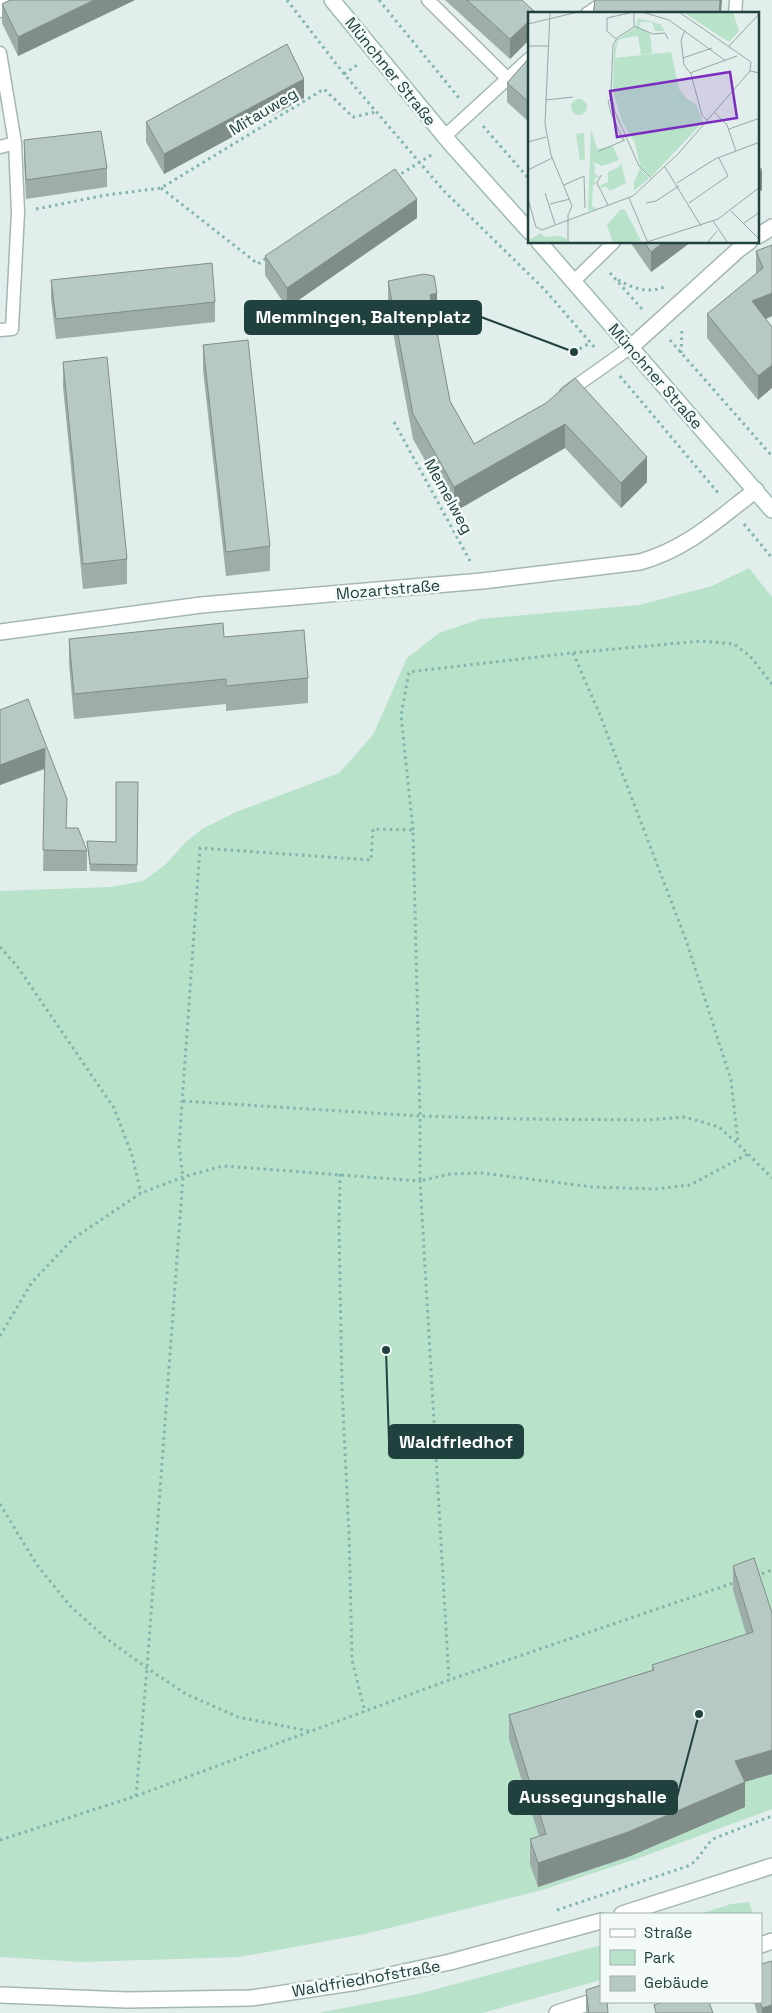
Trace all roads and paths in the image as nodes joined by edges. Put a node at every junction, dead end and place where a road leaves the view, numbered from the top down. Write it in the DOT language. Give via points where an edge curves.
graph roads {
  1 [pos="3,0"];
  2 [pos="287,0"];
  3 [pos="332,0"];
  4 [pos="379,0"];
  5 [pos="428,0"];
  6 [pos="607,0"];
  7 [pos="0,10"];
  8 [pos="590,12"];
  9 [pos="0,53"];
  10 [pos="528,61"];
  11 [pos="507,78"];
  12 [pos="376,112"];
  13 [pos="471,112"];
  14 [pos="448,140"];
  15 [pos="15,143"];
  16 [pos="0,147"];
  17 [pos="419,162"];
  18 [pos="395,178"];
  19 [pos="528,178"];
  20 [pos="161,188"];
  21 [pos="18,212"];
  22 [pos="772,227"];
  23 [pos="528,230"];
  24 [pos="760,235"];
  25 [pos="541,244"];
  26 [pos="612,244"];
  27 [pos="746,244"];
  28 [pos="274,254"];
  29 [pos="597,259"];
  30 [pos="615,279"];
  31 [pos="574,281"];
  32 [pos="667,286"];
  33 [pos="656,325"];
  34 [pos="0,330"];
  35 [pos="590,343"];
  36 [pos="631,347"];
  37 [pos="574,352"];
  38 [pos="608,363"];
  39 [pos="560,398"];
  40 [pos="394,422"];
  41 [pos="772,456"];
  42 [pos="756,490"];
  43 [pos="723,498"];
  44 [pos="772,510"];
  45 [pos="742,522"];
  46 [pos="772,558"];
  47 [pos="482,581"];
  48 [pos="0,632"];
  49 [pos="572,653"];
  50 [pos="772,684"];
  51 [pos="413,830"];
  52 [pos="0,947"];
  53 [pos="183,1101"];
  54 [pos="420,1116"];
  55 [pos="738,1144"];
  56 [pos="748,1154"];
  57 [pos="340,1174"];
  58 [pos="183,1176"];
  59 [pos="772,1178"];
  60 [pos="420,1181"];
  61 [pos="141,1193"];
  62 [pos="0,1336"];
  63 [pos="0,1504"];
  64 [pos="772,1570"];
  65 [pos="754,1576"];
  66 [pos="744,1580"];
  67 [pos="147,1668"];
  68 [pos="449,1680"];
  69 [pos="365,1712"];
  70 [pos="310,1732"];
  71 [pos="136,1796"];
  72 [pos="772,1816"];
  73 [pos="0,1840"];
  74 [pos="772,1866"];
  75 [pos="553,1911"];
  76 [pos="625,1913"];
  77 [pos="600,1921"];
  78 [pos="0,1995"];
  79 [pos="600,1999"];
  80 [pos="127,2007"];
  81 [pos="557,2013"];
  1 -- 7 [label="lane"];
  2 -- 12 [label="path"];
  3 -- 14 [label="street, Münchner Straße"];
  4 -- 13 [label="path"];
  5 -- 11 [label="lane"];
  6 -- 8 [label="lane"];
  9 -- 15 [label="lane"];
  10 -- 11 [label="lane"];
  11 -- 13 [label="lane"];
  12 -- 17 [label="path"];
  12 -- 20 [label="path, Mitauweg" via="353,117 324,90"];
  13 -- 14 [label="lane"];
  13 -- 19 [label="path"];
  14 -- 17 [label="path"];
  14 -- 23 [label="street, Münchner Straße"];
  15 -- 16 [label="lane"];
  15 -- 21 [label="lane"];
  17 -- 18 [label="path"];
  17 -- 35 [label="path" via="444,191 545,290"];
  20 -- 21 [label="path, Mitauweg"];
  20 -- 28 [label="path" via="258,264"];
  21 -- 34 [label="lane" via="12,329"];
  22 -- 24 [label="street"];
  25 -- 31 [label="street, Münchner Straße"];
  26 -- 29 [label="lane"];
  27 -- 33 [label="street"];
  29 -- 30 [label="path"];
  29 -- 31 [label="lane"];
  30 -- 32 [label="path" via="639,290 658,290"];
  30 -- 33 [label="path"];
  31 -- 36 [label="street, Münchner Straße"];
  33 -- 36 [label="street"];
  33 -- 41 [label="path"];
  35 -- 37 [label="path"];
  35 -- 38 [label="path"];
  36 -- 38 [label="lane"];
  36 -- 42 [label="street, Münchner Straße"];
  38 -- 39 [label="lane"];
  38 -- 43 [label="path"];
  40 -- 47 [label="path, Memelweg"];
  42 -- 44 [label="street, Münchner Straße"];
  42 -- 47 [label="street, Mozartstraße" via="693,539 662,556 640,562"];
  45 -- 46 [label="path"];
  47 -- 48 [label="street, Mozartstraße" via="201,605"];
  49 -- 50 [label="path" via="701,641 734,644 750,656"];
  49 -- 51 [label="path" via="409,672 402,715"];
  49 -- 55 [label="path" via="600,715 686,940 731,1080"];
  51 -- 53 [label="path" via="373,829 371,860 200,848"];
  51 -- 54 [label="path"];
  52 -- 61 [label="path" via="17,966 114,1108 132,1154"];
  53 -- 54 [label="path"];
  53 -- 58 [label="path" via="179,1146"];
  54 -- 55 [label="path" via="648,1120 685,1117 719,1127"];
  54 -- 60 [label="path"];
  55 -- 56 [label="path"];
  56 -- 59 [label="path"];
  56 -- 60 [label="path" via="690,1185 656,1189 593,1186 482,1173 450,1174"];
  57 -- 58 [label="path" via="223,1166"];
  57 -- 60 [label="path"];
  57 -- 69 [label="path" via="342,1378 352,1660"];
  58 -- 61 [label="path"];
  58 -- 67 [label="path"];
  60 -- 68 [label="path"];
  61 -- 62 [label="path" via="74,1238 32,1282"];
  63 -- 67 [label="path" via="37,1565 71,1607"];
  64 -- 65 [label="path"];
  66 -- 68 [label="path"];
  67 -- 70 [label="path" via="186,1694 238,1717"];
  67 -- 71 [label="path"];
  68 -- 69 [label="path"];
  69 -- 70 [label="path"];
  70 -- 71 [label="path"];
  71 -- 73 [label="path"];
  72 -- 75 [label="path" via="715,1838 688,1866"];
  74 -- 76 [label="street"];
  77 -- 80 [label="street, Waldfriedhofstraße" via="450,1962 358,1982 251,1998"];
  78 -- 80 [label="street, Waldfriedhofstraße"];
  79 -- 81 [label="street"];
}
